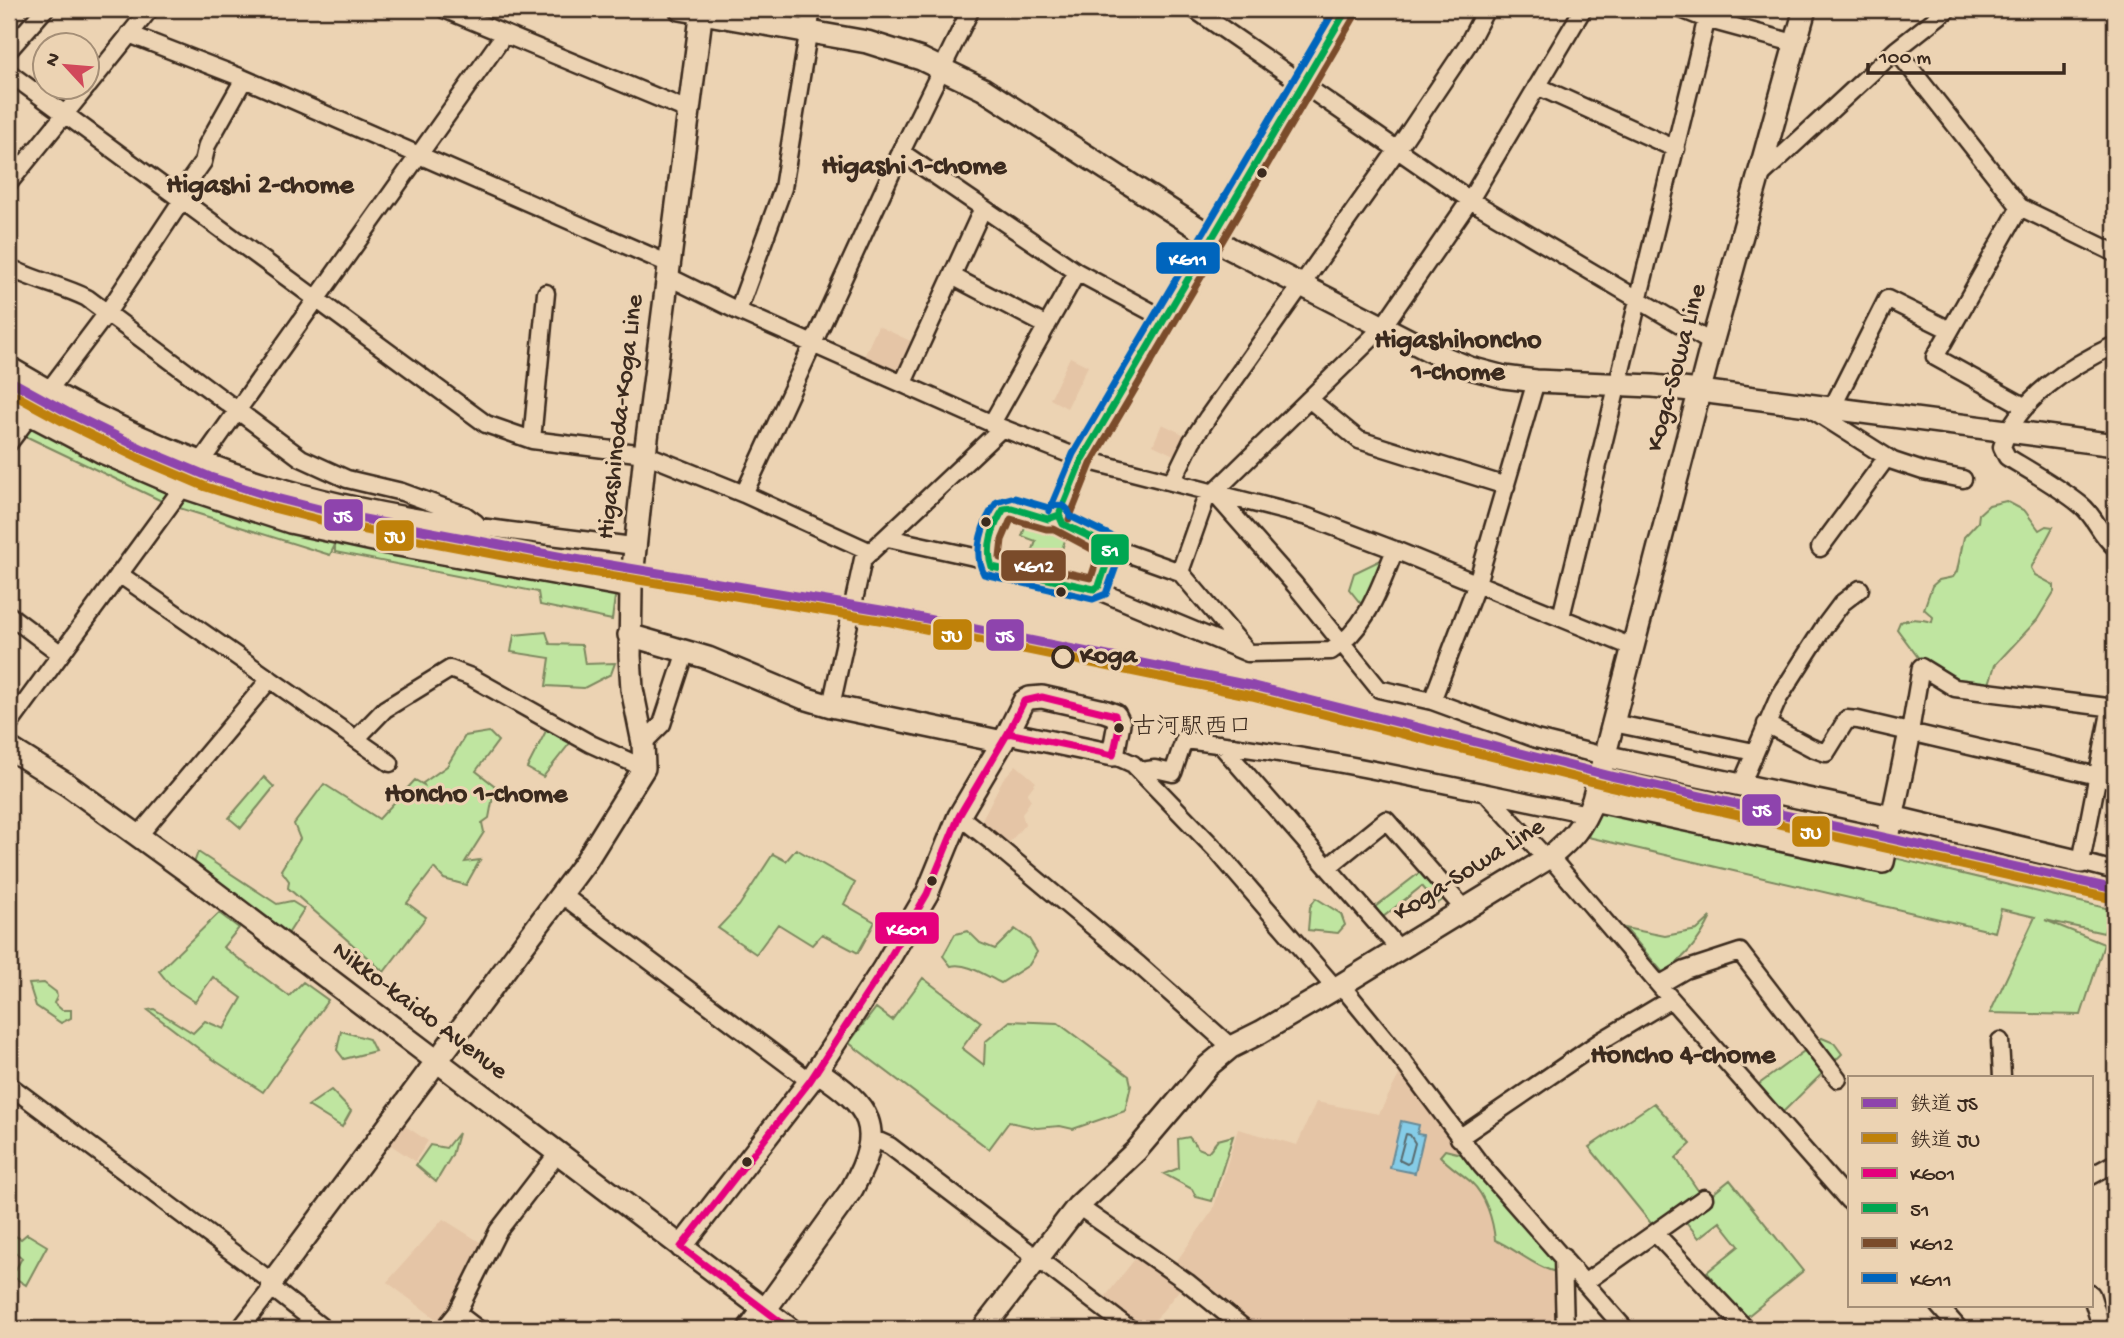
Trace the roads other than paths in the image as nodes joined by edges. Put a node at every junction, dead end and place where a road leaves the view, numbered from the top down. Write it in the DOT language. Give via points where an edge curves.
graph roads {
  1 [pos="45,9"];
  2 [pos="150,9"];
  3 [pos="444,9"];
  4 [pos="813,9"];
  5 [pos="971,9"];
  6 [pos="1194,9"];
  7 [pos="1486,9"];
  8 [pos="1583,9"];
  9 [pos="1681,9"];
  10 [pos="1805,9"];
  11 [pos="1948,9"];
  12 [pos="694,10"];
  13 [pos="1340,13"];
  14 [pos="1708,14"];
  15 [pos="1214,15"];
  16 [pos="809,31"];
  17 [pos="129,34"];
  18 [pos="504,35"];
  19 [pos="1794,43"];
  20 [pos="9,50"];
  21 [pos="1895,50"];
  22 [pos="102,68"];
  23 [pos="943,68"];
  24 [pos="9,73"];
  25 [pos="244,79"];
  26 [pos="1303,86"];
  27 [pos="1537,86"];
  28 [pos="75,102"];
  29 [pos="690,111"];
  30 [pos="64,115"];
  31 [pos="1676,149"];
  32 [pos="1396,150"];
  33 [pos="901,152"];
  34 [pos="418,156"];
  35 [pos="1758,177"];
  36 [pos="9,183"];
  37 [pos="180,198"];
  38 [pos="1470,200"];
  39 [pos="2020,207"];
  40 [pos="983,208"];
  41 [pos="1211,238"];
  42 [pos="2115,253"];
  43 [pos="9,267"];
  44 [pos="668,270"];
  45 [pos="1077,272"];
  46 [pos="952,276"];
  47 [pos="1300,286"];
  48 [pos="547,293"];
  49 [pos="315,299"];
  50 [pos="1640,299"];
  51 [pos="738,311"];
  52 [pos="107,313"];
  53 [pos="1163,318"];
  54 [pos="1047,326"];
  55 [pos="1382,328"];
  56 [pos="1950,330"];
  57 [pos="813,343"];
  58 [pos="1712,343"];
  59 [pos="2115,345"];
  60 [pos="9,365"];
  61 [pos="1536,381"];
  62 [pos="903,383"];
  63 [pos="1619,385"];
  64 [pos="50,389"];
  65 [pos="1700,391"];
  66 [pos="1309,399"];
  67 [pos="9,403"];
  68 [pos="1803,404"];
  69 [pos="2024,407"];
  70 [pos="1832,408"];
  71 [pos="238,409"];
  72 [pos="29,416"];
  73 [pos="997,425"];
  74 [pos="2007,432"];
  75 [pos="532,440"];
  76 [pos="9,443"];
  77 [pos="2115,445"];
  78 [pos="645,454"];
  79 [pos="1887,457"];
  80 [pos="1082,459"];
  81 [pos="202,461"];
  82 [pos="1963,479"];
  83 [pos="1172,482"];
  84 [pos="1506,486"];
  85 [pos="183,487"];
  86 [pos="1214,492"];
  87 [pos="744,494"];
  88 [pos="1059,514"];
  89 [pos="480,527"];
  90 [pos="888,538"];
  91 [pos="634,546"];
  92 [pos="1110,547"];
  93 [pos="2115,547"];
  94 [pos="1820,548"];
  95 [pos="1395,550"];
  96 [pos="871,552"];
  97 [pos="988,560"];
  98 [pos="1180,572"];
  99 [pos="119,575"];
  100 [pos="1477,583"];
  101 [pos="631,587"];
  102 [pos="1094,589"];
  103 [pos="1860,589"];
  104 [pos="9,615"];
  105 [pos="1561,617"];
  106 [pos="629,635"];
  107 [pos="1342,644"];
  108 [pos="1632,647"];
  109 [pos="686,651"];
  110 [pos="1248,653"];
  111 [pos="61,654"];
  112 [pos="270,678"];
  113 [pos="1432,701"];
  114 [pos="831,706"];
  115 [pos="2113,708"];
  116 [pos="1613,723"];
  117 [pos="9,724"];
  118 [pos="1766,724"];
  119 [pos="1910,732"];
  120 [pos="1005,738"];
  121 [pos="356,739"];
  122 [pos="643,743"];
  123 [pos="1220,744"];
  124 [pos="9,748"];
  125 [pos="1754,752"];
  126 [pos="1113,755"];
  127 [pos="1604,756"];
  128 [pos="390,764"];
  129 [pos="644,768"];
  130 [pos="1141,771"];
  131 [pos="2107,778"];
  132 [pos="1741,785"];
  133 [pos="1486,793"];
  134 [pos="1591,807"];
  135 [pos="959,817"];
  136 [pos="1892,817"];
  137 [pos="139,835"];
  138 [pos="1548,858"];
  139 [pos="2081,862"];
  140 [pos="1328,867"];
  141 [pos="2115,871"];
  142 [pos="561,894"];
  143 [pos="1464,909"];
  144 [pos="1399,949"];
  145 [pos="1659,985"];
  146 [pos="1338,987"];
  147 [pos="1671,999"];
  148 [pos="2000,1041"];
  149 [pos="1231,1047"];
  150 [pos="438,1061"];
  151 [pos="813,1076"];
  152 [pos="2002,1076"];
  153 [pos="1838,1079"];
  154 [pos="9,1085"];
  155 [pos="1459,1138"];
  156 [pos="871,1141"];
  157 [pos="558,1153"];
  158 [pos="2115,1163"];
  159 [pos="2092,1175"];
  160 [pos="1704,1198"];
  161 [pos="1848,1200"];
  162 [pos="1078,1206"];
  163 [pos="1655,1233"];
  164 [pos="681,1247"];
  165 [pos="1037,1257"];
  166 [pos="1563,1257"];
  167 [pos="1584,1283"];
  168 [pos="272,1285"];
  169 [pos="2092,1297"];
  170 [pos="1939,1306"];
  171 [pos="457,1313"];
  172 [pos="758,1320"];
  173 [pos="1239,1327"];
  174 [pos="240,1329"];
  175 [pos="324,1329"];
  176 [pos="444,1329"];
  177 [pos="478,1329"];
  178 [pos="790,1329"];
  179 [pos="983,1329"];
  180 [pos="1130,1329"];
  181 [pos="1565,1329"];
  182 [pos="1625,1329"];
  183 [pos="1746,1329"];
  184 [pos="1959,1329"];
  185 [pos="2102,1329"];
  1 -- 20 [label="street"];
  2 -- 17 [label="street"];
  3 -- 18 [label="street"];
  4 -- 16 [label="street"];
  5 -- 23 [label="street"];
  6 -- 15 [label="street"];
  7 -- 32 [label="street" via="1468,44"];
  8 -- 27 [label="street"];
  9 -- 14 [label="street"];
  10 -- 19 [label="street, Koga-Sowa Line"];
  11 -- 21 [label="street"];
  12 -- 16 [label="street"];
  12 -- 29 [label="street, Higashinoda-Koga Line"];
  13 -- 26 [label="street"];
  14 -- 19 [label="street"];
  14 -- 31 [label="street"];
  15 -- 26 [label="street"];
  16 -- 23 [label="street" via="896,50"];
  16 -- 51 [label="street" via="783,188"];
  17 -- 22 [label="street"];
  17 -- 25 [label="street"];
  18 -- 29 [label="street"];
  18 -- 34 [label="street"];
  19 -- 35 [label="street, Koga-Sowa Line"];
  21 -- 35 [label="street"];
  21 -- 39 [label="street"];
  23 -- 33 [label="street"];
  23 -- 41 [label="street" via="1005,103"];
  24 -- 30 [label="street"];
  25 -- 34 [label="street"];
  25 -- 37 [label="street"];
  26 -- 32 [label="street"];
  26 -- 41 [label="street"];
  27 -- 31 [label="street"];
  27 -- 38 [label="street"];
  28 -- 30 [label="street"];
  29 -- 44 [label="street, Higashinoda-Koga Line"];
  30 -- 36 [label="street"];
  30 -- 37 [label="street"];
  31 -- 50 [label="street"];
  32 -- 38 [label="street"];
  32 -- 47 [label="street"];
  33 -- 40 [label="street"];
  33 -- 57 [label="street"];
  34 -- 44 [label="street"];
  34 -- 49 [label="street"];
  35 -- 58 [label="street, Koga-Sowa Line"];
  37 -- 49 [label="street"];
  37 -- 52 [label="street"];
  38 -- 50 [label="street"];
  38 -- 55 [label="street"];
  39 -- 42 [label="street"];
  39 -- 56 [label="street"];
  40 -- 45 [label="street"];
  40 -- 46 [label="street"];
  41 -- 47 [label="street"];
  41 -- 53 [label="street"];
  43 -- 52 [label="street" via="75,292"];
  44 -- 51 [label="street"];
  44 -- 78 [label="street, Higashinoda-Koga Line"];
  45 -- 53 [label="street"];
  45 -- 54 [label="street"];
  46 -- 54 [label="street"];
  46 -- 62 [label="street"];
  47 -- 55 [label="street"];
  47 -- 83 [label="street" via="1197,433"];
  48 -- 75 [label="street"];
  49 -- 71 [label="street"];
  49 -- 75 [label="street" via="486,424"];
  50 -- 58 [label="street"];
  50 -- 63 [label="street"];
  51 -- 57 [label="street"];
  52 -- 64 [label="street"];
  52 -- 71 [label="street"];
  53 -- 80 [label="street"];
  54 -- 73 [label="street"];
  55 -- 61 [label="street" via="1470,368"];
  55 -- 66 [label="street"];
  56 -- 69 [label="street" via="1935,357"];
  56 -- 70 [label="street" via="1887,299"];
  57 -- 62 [label="street"];
  57 -- 87 [label="street"];
  58 -- 65 [label="street, Koga-Sowa Line"];
  59 -- 69 [label="street" via="2068,370"];
  60 -- 64 [label="street"];
  61 -- 63 [label="street"];
  61 -- 84 [label="street"];
  62 -- 73 [label="street"];
  63 -- 65 [label="street"];
  63 -- 105 [label="street"];
  64 -- 72 [label="street"];
  64 -- 81 [label="street"];
  65 -- 68 [label="street"];
  65 -- 108 [label="street, Koga-Sowa Line"];
  66 -- 84 [label="street" via="1359,440"];
  66 -- 86 [label="street"];
  67 -- 72 [label="street"];
  68 -- 70 [label="street"];
  68 -- 79 [label="street"];
  69 -- 74 [label="street"];
  70 -- 74 [label="street"];
  71 -- 81 [label="street"];
  71 -- 89 [label="street" via="301,458 347,479 402,492 465,515"];
  72 -- 76 [label="street"];
  72 -- 85 [label="street"];
  73 -- 80 [label="street"];
  73 -- 90 [label="street"];
  74 -- 77 [label="street"];
  74 -- 93 [label="street" via="2002,447 2007,457 2082,506"];
  75 -- 78 [label="street"];
  78 -- 87 [label="street"];
  78 -- 91 [label="street, Higashinoda-Koga Line"];
  79 -- 82 [label="street"];
  79 -- 94 [label="street"];
  80 -- 83 [label="street"];
  80 -- 88 [label="street"];
  81 -- 85 [label="street"];
  81 -- 89 [label="street" via="352,505"];
  83 -- 86 [label="street"];
  84 -- 100 [label="street"];
  85 -- 99 [label="street"];
  85 -- 101 [label="street" via="290,522"];
  86 -- 95 [label="street" via="1308,517"];
  86 -- 98 [label="street" via="1205,501"];
  86 -- 107 [label="street"];
  87 -- 96 [label="street"];
  88 -- 92 [label="street" via="1063,524"];
  88 -- 97 [label="street" via="1052,519 1004,509"];
  89 -- 91 [label="street"];
  90 -- 96 [label="street"];
  90 -- 97 [label="street"];
  91 -- 101 [label="street, Higashinoda-Koga Line"];
  92 -- 98 [label="street"];
  92 -- 102 [label="street" via="1099,586"];
  95 -- 100 [label="street"];
  95 -- 107 [label="street" via="1367,615"];
  96 -- 114 [label="street" via="863,559"];
  97 -- 102 [label="street" via="995,568"];
  98 -- 110 [label="street"];
  99 -- 111 [label="street"];
  99 -- 112 [label="street"];
  100 -- 105 [label="street"];
  100 -- 113 [label="street"];
  101 -- 106 [label="street, Higashinoda-Koga Line"];
  102 -- 110 [label="street"];
  103 -- 118 [label="street" via="1824,627"];
  104 -- 111 [label="street"];
  105 -- 108 [label="street"];
  106 -- 109 [label="street"];
  106 -- 122 [label="street, Higashinoda-Koga Line" via="632,689"];
  107 -- 110 [label="street" via="1331,651"];
  107 -- 113 [label="street" via="1379,689"];
  108 -- 116 [label="street, Koga-Sowa Line"];
  109 -- 114 [label="street"];
  109 -- 122 [label="street" via="662,724"];
  111 -- 117 [label="street"];
  112 -- 121 [label="street"];
  112 -- 137 [label="street"];
  113 -- 127 [label="street" via="1536,739"];
  114 -- 120 [label="street"];
  115 -- 119 [label="street" via="1955,688 1921,667"];
  115 -- 131 [label="street"];
  116 -- 125 [label="street"];
  116 -- 127 [label="street, Koga-Sowa Line"];
  118 -- 119 [label="street" via="1826,753 1847,719"];
  118 -- 125 [label="street"];
  119 -- 131 [label="street"];
  119 -- 136 [label="street"];
  120 -- 126 [label="street"];
  120 -- 126 [label="street" via="1024,701 1042,697 1115,715 1119,728"];
  120 -- 135 [label="street"];
  121 -- 128 [label="street"];
  121 -- 129 [label="street" via="385,709 450,669"];
  122 -- 129 [label="street, Higashinoda-Koga Line"];
  123 -- 130 [label="street" via="1184,740 1173,773"];
  123 -- 133 [label="street"];
  123 -- 140 [label="street"];
  124 -- 137 [label="street, Nikko-kaido Avenue"];
  125 -- 132 [label="street"];
  126 -- 130 [label="street"];
  127 -- 132 [label="street"];
  127 -- 134 [label="street, Koga-Sowa Line"];
  129 -- 142 [label="street"];
  130 -- 146 [label="street"];
  131 -- 139 [label="street"];
  132 -- 136 [label="street"];
  133 -- 134 [label="street"];
  133 -- 138 [label="street"];
  134 -- 136 [label="street" via="1883,862"];
  134 -- 138 [label="street, Koga-Sowa Line" via="1574,836"];
  135 -- 149 [label="street"];
  135 -- 151 [label="street" via="918,911"];
  136 -- 139 [label="street"];
  137 -- 150 [label="street, Nikko-kaido Avenue"];
  138 -- 143 [label="street, Koga-Sowa Line"];
  138 -- 145 [label="street"];
  139 -- 141 [label="street"];
  140 -- 143 [label="street" via="1386,820"];
  140 -- 144 [label="street"];
  142 -- 150 [label="street"];
  142 -- 151 [label="street"];
  143 -- 144 [label="street, Koga-Sowa Line"];
  144 -- 146 [label="street, Koga-Sowa Line"];
  145 -- 147 [label="street"];
  145 -- 153 [label="street" via="1685,970 1741,952"];
  146 -- 149 [label="street, Koga-Sowa Line"];
  146 -- 155 [label="street" via="1399,1056"];
  147 -- 155 [label="street"];
  147 -- 161 [label="street"];
  148 -- 152 [label="street"];
  149 -- 162 [label="street, Koga-Sowa Line" via="1208,1066 1136,1151"];
  150 -- 157 [label="street, Nikko-kaido Avenue"];
  150 -- 168 [label="street"];
  151 -- 156 [label="street" via="856,1100 868,1121"];
  151 -- 164 [label="street"];
  154 -- 168 [label="street"];
  155 -- 166 [label="street"];
  156 -- 165 [label="street" via="890,1146"];
  156 -- 172 [label="street" via="852,1189"];
  157 -- 164 [label="street, Nikko-kaido Avenue"];
  157 -- 171 [label="street" via="498,1231"];
  158 -- 159 [label="street"];
  160 -- 163 [label="street"];
  162 -- 165 [label="street, Koga-Sowa Line"];
  162 -- 173 [label="street" via="1187,1282"];
  163 -- 167 [label="street"];
  163 -- 183 [label="street"];
  164 -- 172 [label="street, Nikko-kaido Avenue"];
  165 -- 179 [label="street, Koga-Sowa Line"];
  165 -- 180 [label="street"];
  166 -- 167 [label="street"];
  166 -- 181 [label="street"];
  167 -- 182 [label="street"];
  168 -- 174 [label="street"];
  168 -- 175 [label="street"];
  169 -- 185 [label="street"];
  170 -- 184 [label="street"];
  171 -- 176 [label="street"];
  171 -- 177 [label="street"];
  172 -- 178 [label="street, Nikko-kaido Avenue"];
}
